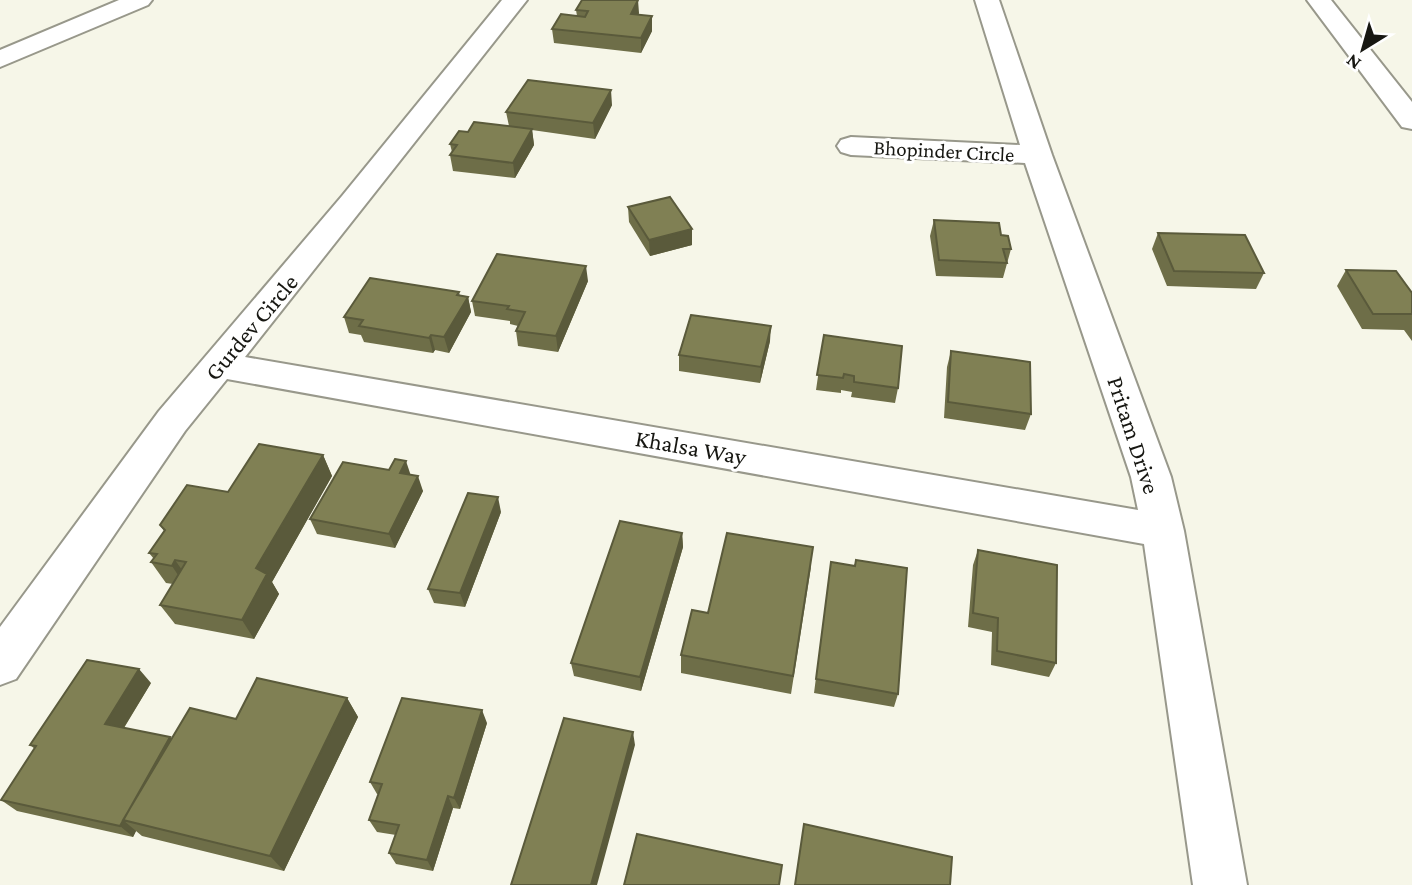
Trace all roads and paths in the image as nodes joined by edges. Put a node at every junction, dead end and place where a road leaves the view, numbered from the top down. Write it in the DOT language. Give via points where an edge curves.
graph roads {
  1 [pos="140,0"];
  2 [pos="515,0"];
  3 [pos="987,0"];
  4 [pos="1319,0"];
  5 [pos="0,59"];
  6 [pos="1412,121"];
  7 [pos="851,146"];
  8 [pos="1037,155"];
  9 [pos="219,365"];
  10 [pos="1163,531"];
  11 [pos="0,664"];
  12 [pos="1220,885"];
  1 -- 5 [label="street"];
  2 -- 9 [label="street, Gurdev Circle"];
  3 -- 8 [label="street, Pritam Drive"];
  4 -- 6 [label="street"];
  7 -- 8 [label="street, Bhopinder Circle"];
  8 -- 10 [label="street, Pritam Drive" via="1150,477"];
  9 -- 10 [label="street, Khalsa Way"];
  9 -- 11 [label="street, Gurdev Circle" via="172,421"];
  10 -- 12 [label="street, Pritam Drive"];
}
